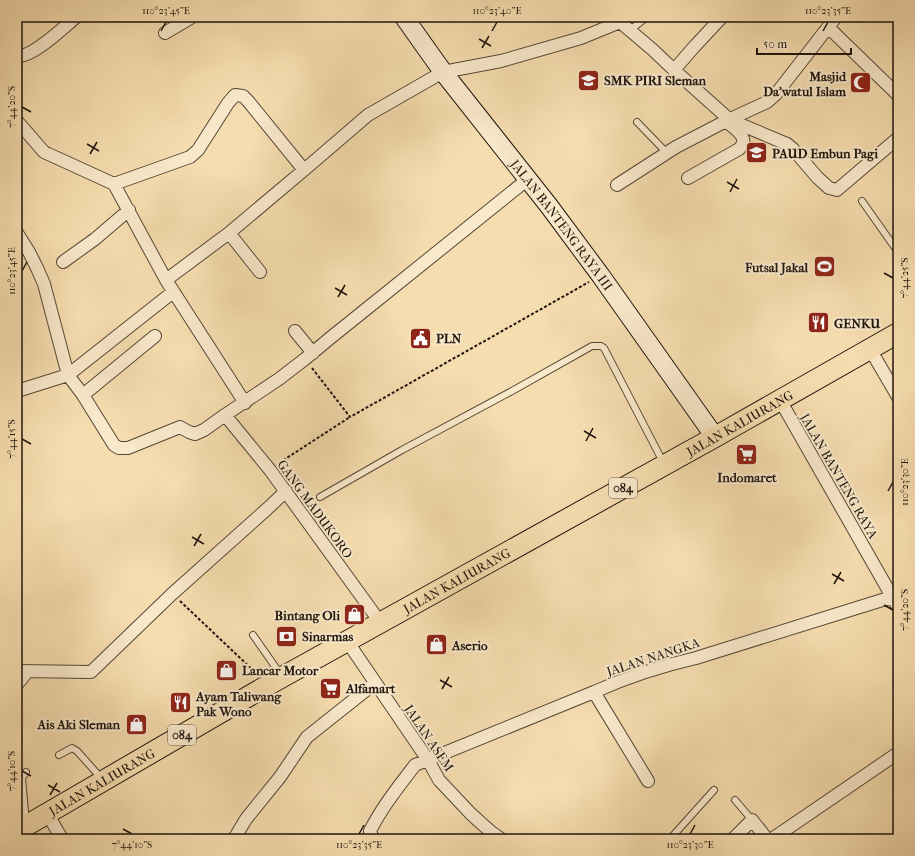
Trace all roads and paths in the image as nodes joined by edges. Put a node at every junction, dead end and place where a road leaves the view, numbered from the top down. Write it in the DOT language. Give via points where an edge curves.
graph roads {
  1 [pos="76,17"];
  2 [pos="192,17"];
  3 [pos="404,17"];
  4 [pos="647,17"];
  5 [pos="722,17"];
  6 [pos="836,17"];
  7 [pos="619,19"];
  8 [pos="828,27"];
  9 [pos="630,30"];
  10 [pos="166,33"];
  11 [pos="17,56"];
  12 [pos="674,70"];
  13 [pos="442,72"];
  14 [pos="898,95"];
  15 [pos="728,120"];
  16 [pos="17,121"];
  17 [pos="637,122"];
  18 [pos="898,138"];
  19 [pos="667,153"];
  20 [pos="304,170"];
  21 [pos="688,178"];
  22 [pos="528,179"];
  23 [pos="114,184"];
  24 [pos="617,185"];
  25 [pos="862,201"];
  26 [pos="129,210"];
  27 [pos="17,233"];
  28 [pos="228,233"];
  29 [pos="898,252"];
  30 [pos="63,262"];
  31 [pos="260,272"];
  32 [pos="601,276"];
  33 [pos="166,280"];
  34 [pos="173,292"];
  35 [pos="295,331"];
  36 [pos="898,333"];
  37 [pos="155,336"];
  38 [pos="870,348"];
  39 [pos="309,356"];
  40 [pos="68,374"];
  41 [pos="17,391"];
  42 [pos="83,395"];
  43 [pos="898,397"];
  44 [pos="780,400"];
  45 [pos="245,403"];
  46 [pos="225,415"];
  47 [pos="350,417"];
  48 [pos="715,437"];
  49 [pos="664,465"];
  50 [pos="270,470"];
  51 [pos="286,491"];
  52 [pos="320,497"];
  53 [pos="172,594"];
  54 [pos="895,602"];
  55 [pos="380,622"];
  56 [pos="252,635"];
  57 [pos="347,641"];
  58 [pos="17,671"];
  59 [pos="32,671"];
  60 [pos="275,681"];
  61 [pos="375,683"];
  62 [pos="17,689"];
  63 [pos="594,692"];
  64 [pos="898,753"];
  65 [pos="59,755"];
  66 [pos="428,760"];
  67 [pos="26,772"];
  68 [pos="103,780"];
  69 [pos="648,781"];
  70 [pos="714,790"];
  71 [pos="735,800"];
  72 [pos="46,814"];
  73 [pos="752,820"];
  74 [pos="22,828"];
  75 [pos="493,837"];
  76 [pos="62,839"];
  77 [pos="234,839"];
  78 [pos="373,839"];
  79 [pos="670,839"];
  80 [pos="733,839"];
  81 [pos="767,839"];
  82 [pos="772,839"];
  1 -- 11 [label="street" via="42,45 21,57"];
  2 -- 10 [label="street"];
  3 -- 13 [label="street, JALAN BANTENG RAYA III"];
  4 -- 9 [label="lane"];
  5 -- 12 [label="street"];
  6 -- 8 [label="street"];
  7 -- 9 [label="street"];
  7 -- 13 [label="street" via="581,38 501,60"];
  8 -- 14 [label="street"];
  8 -- 15 [label="street" via="776,94 767,102"];
  9 -- 12 [label="street"];
  12 -- 15 [label="street"];
  13 -- 20 [label="street" via="368,115"];
  13 -- 22 [label="street, JALAN BANTENG RAYA III"];
  15 -- 18 [label="street" via="787,144 817,177 834,190"];
  15 -- 19 [label="street"];
  15 -- 21 [label="street" via="744,138 742,146"];
  16 -- 23 [label="street" via="44,152"];
  17 -- 19 [label="lane"];
  19 -- 24 [label="street"];
  20 -- 23 [label="street" via="248,101 243,96 236,95 228,103 198,150 190,157"];
  20 -- 28 [label="street"];
  22 -- 32 [label="street, JALAN BANTENG RAYA III"];
  22 -- 39 [label="street"];
  23 -- 26 [label="street"];
  25 -- 29 [label="lane"];
  26 -- 30 [label="street"];
  26 -- 33 [label="street"];
  27 -- 40 [label="street" via="44,284"];
  28 -- 31 [label="street"];
  28 -- 33 [label="street"];
  32 -- 47 [label="path"];
  32 -- 48 [label="street, JALAN BANTENG RAYA III"];
  33 -- 34 [label="street"];
  34 -- 40 [label="street"];
  34 -- 45 [label="street"];
  35 -- 39 [label="street"];
  36 -- 38 [label="main road, JALAN KALIURANG / 084"];
  37 -- 42 [label="street"];
  38 -- 43 [label="street"];
  38 -- 44 [label="main road, JALAN KALIURANG / 084"];
  39 -- 45 [label="street"];
  39 -- 47 [label="path"];
  40 -- 41 [label="street"];
  40 -- 42 [label="street"];
  42 -- 46 [label="street" via="114,445 120,448 128,448 180,427 196,434"];
  44 -- 48 [label="main road, JALAN KALIURANG / 084"];
  44 -- 54 [label="street, JALAN BANTENG RAYA"];
  45 -- 46 [label="street"];
  46 -- 50 [label="street, GANG MADUKORO"];
  47 -- 50 [label="path"];
  48 -- 49 [label="main road, JALAN KALIURANG / 084"];
  49 -- 52 [label="lane" via="604,348 592,346"];
  49 -- 55 [label="main road, JALAN KALIURANG / 084"];
  50 -- 51 [label="street, GANG MADUKORO"];
  51 -- 53 [label="street"];
  51 -- 55 [label="street, GANG MADUKORO"];
  53 -- 59 [label="street" via="91,672"];
  53 -- 60 [label="path"];
  54 -- 63 [label="street, JALAN NANGKA" via="666,665"];
  55 -- 57 [label="main road, JALAN KALIURANG / 084"];
  56 -- 60 [label="lane"];
  57 -- 60 [label="main road, JALAN KALIURANG / 084"];
  57 -- 61 [label="street, JALAN ASEM"];
  58 -- 59 [label="street"];
  59 -- 62 [label="lane"];
  60 -- 68 [label="main road, JALAN KALIURANG / 084"];
  61 -- 66 [label="street, JALAN ASEM"];
  61 -- 77 [label="street" via="306,737"];
  63 -- 66 [label="street, JALAN NANGKA"];
  63 -- 69 [label="street"];
  64 -- 82 [label="street"];
  65 -- 68 [label="lane" via="74,749"];
  66 -- 75 [label="street, JALAN ASEM" via="439,780"];
  66 -- 78 [label="street, JALAN NANGKA" via="415,765 396,789 370,830"];
  67 -- 74 [label="lane" via="22,778"];
  68 -- 72 [label="main road, JALAN KALIURANG / 084"];
  70 -- 79 [label="lane"];
  71 -- 73 [label="lane"];
  72 -- 74 [label="main road, JALAN KALIURANG / 084"];
  72 -- 76 [label="street"];
  73 -- 80 [label="street"];
  73 -- 81 [label="street"];
}
